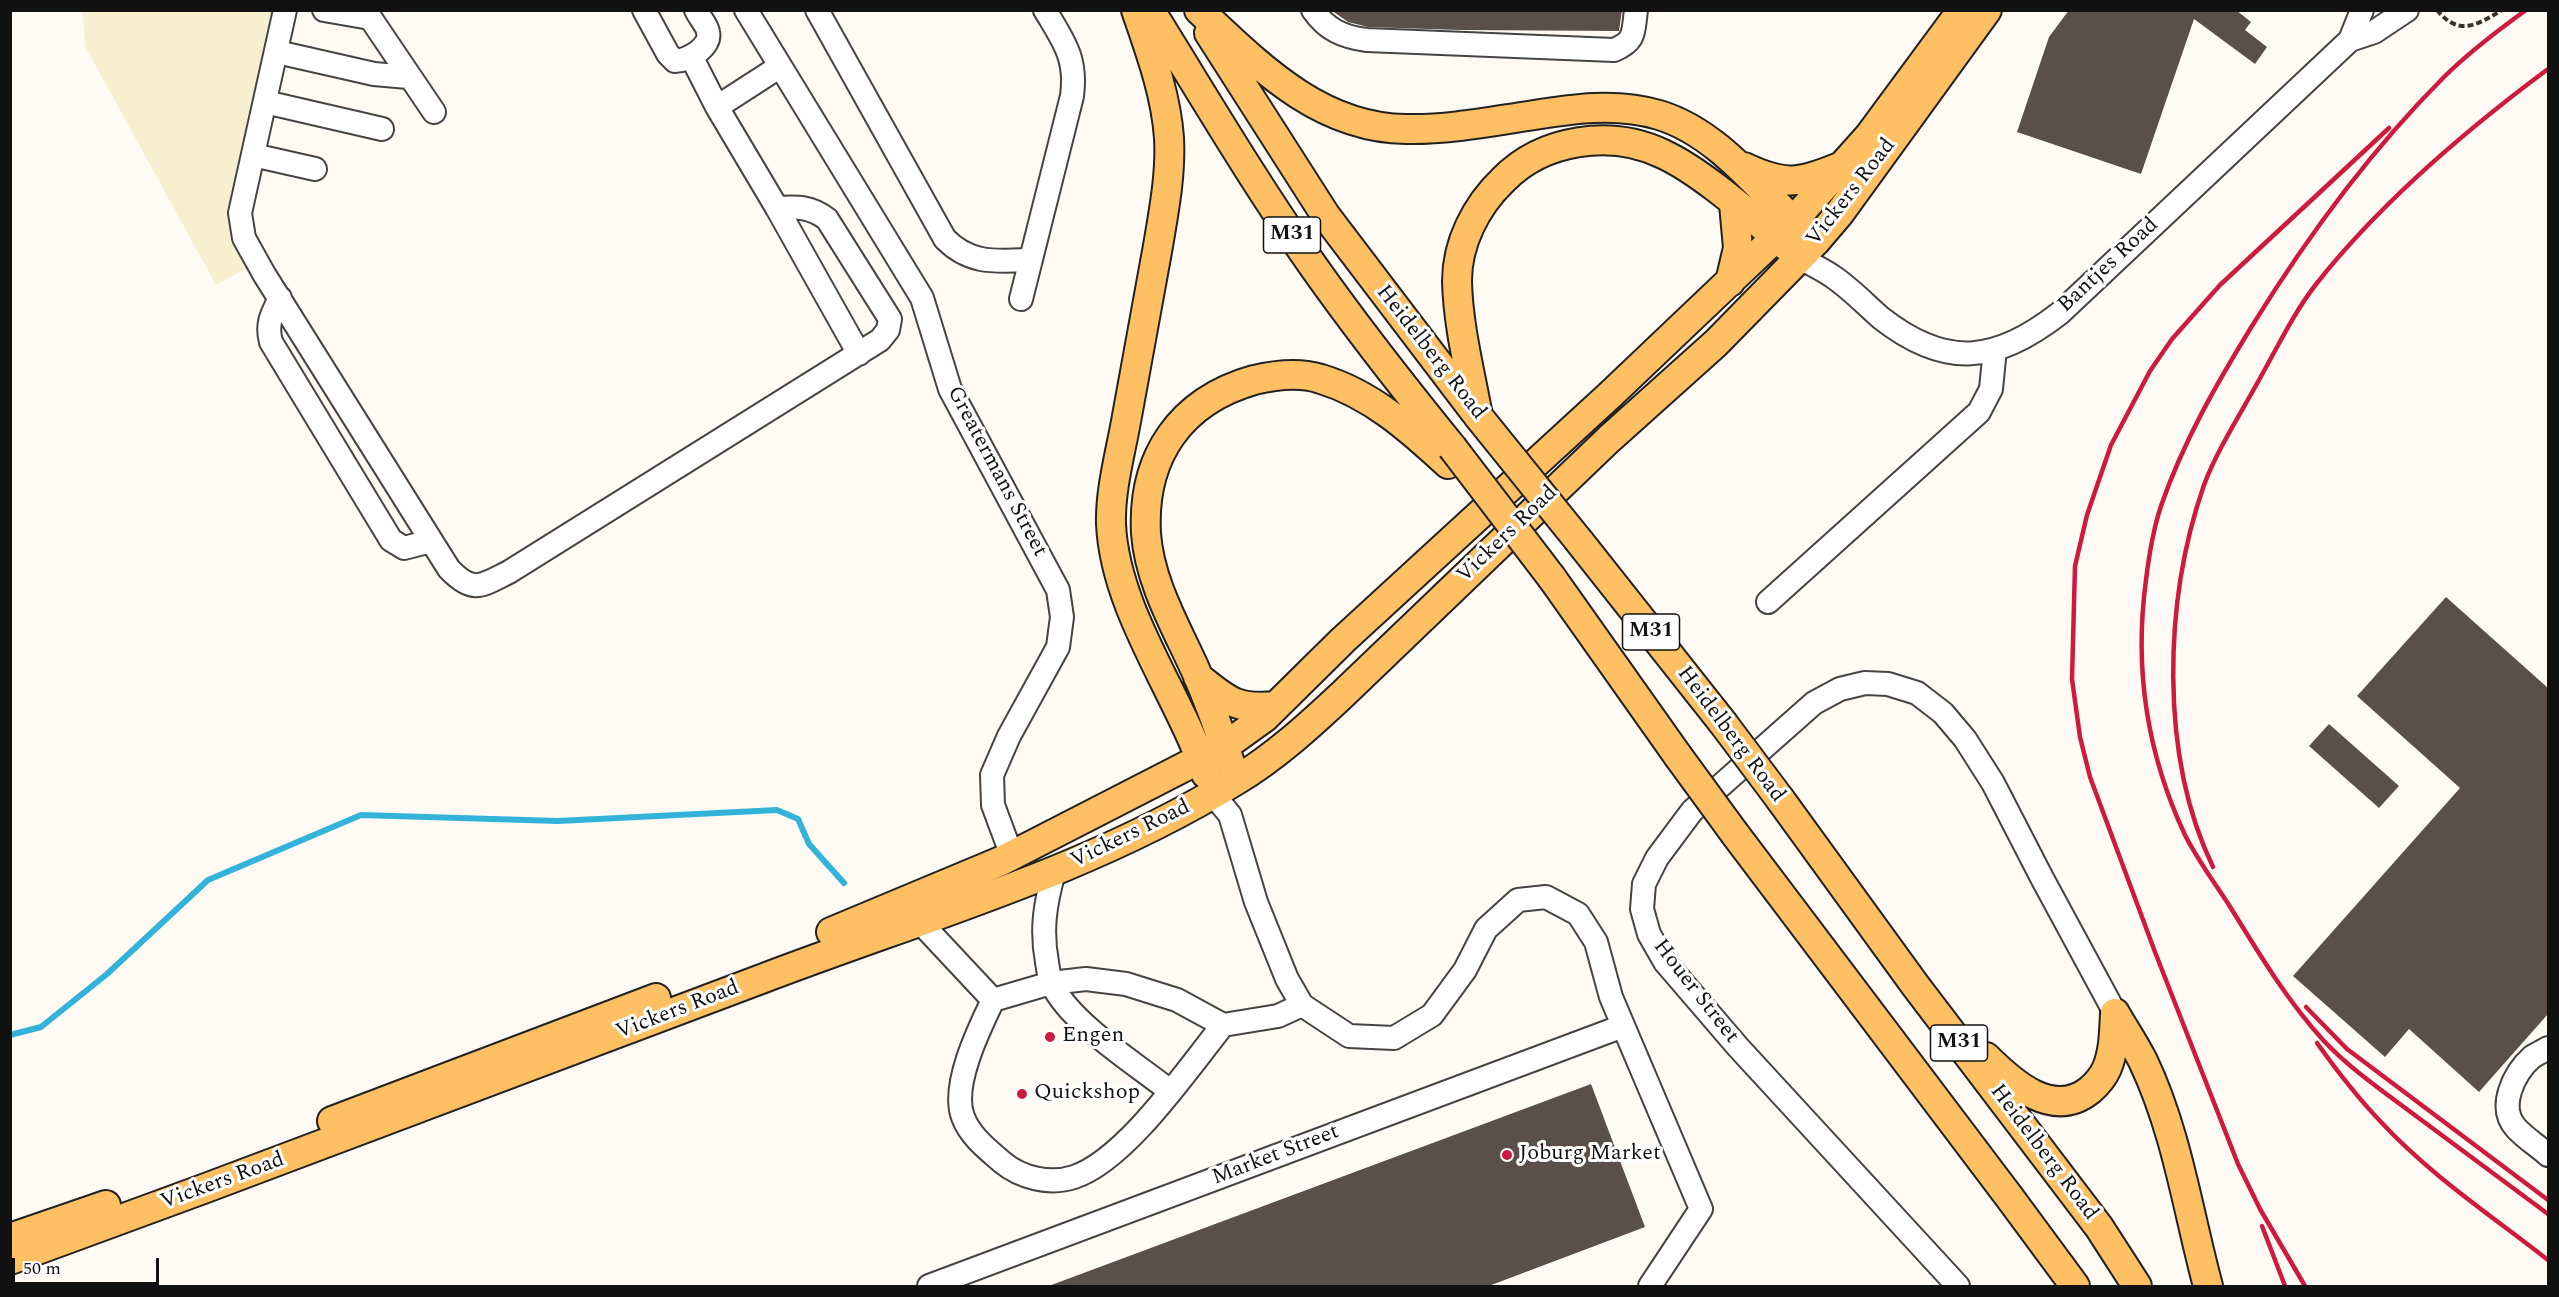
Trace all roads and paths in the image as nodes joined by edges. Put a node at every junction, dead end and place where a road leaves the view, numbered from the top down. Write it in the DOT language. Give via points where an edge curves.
graph roads {
  1 [pos="285,10"];
  2 [pos="324,10"];
  3 [pos="644,10"];
  4 [pos="696,10"];
  5 [pos="746,10"];
  6 [pos="817,10"];
  7 [pos="1045,10"];
  8 [pos="1136,10"];
  9 [pos="1150,10"];
  10 [pos="1197,10"];
  11 [pos="1313,10"];
  12 [pos="1636,10"];
  13 [pos="1962,10"];
  14 [pos="1987,10"];
  15 [pos="2362,10"];
  16 [pos="2407,10"];
  17 [pos="2437,10"];
  18 [pos="2502,10"];
  19 [pos="368,14"];
  20 [pos="2350,40"];
  21 [pos="277,52"];
  22 [pos="691,56"];
  23 [pos="780,67"];
  24 [pos="408,77"];
  25 [pos="265,102"];
  26 [pos="717,107"];
  27 [pos="434,112"];
  28 [pos="382,129"];
  29 [pos="253,155"];
  30 [pos="1733,163"];
  31 [pos="1846,165"];
  32 [pos="315,169"];
  33 [pos="1734,204"];
  34 [pos="777,208"];
  35 [pos="1785,230"];
  36 [pos="1808,250"];
  37 [pos="1031,261"];
  38 [pos="1730,282"];
  39 [pos="279,298"];
  40 [pos="1021,298"];
  41 [pos="1995,349"];
  42 [pos="859,354"];
  43 [pos="1478,416"];
  44 [pos="1450,456"];
  45 [pos="431,540"];
  46 [pos="1768,602"];
  47 [pos="1198,677"];
  48 [pos="1276,706"];
  49 [pos="1212,751"];
  50 [pos="1224,787"];
  51 [pos="1012,856"];
  52 [pos="1054,872"];
  53 [pos="920,922"];
  54 [pos="1051,983"];
  55 [pos="1915,985"];
  56 [pos="993,1000"];
  57 [pos="1302,1005"];
  58 [pos="2115,1014"];
  59 [pos="1223,1025"];
  60 [pos="1623,1026"];
  61 [pos="2548,1048"];
  62 [pos="1170,1091"];
  63 [pos="2548,1155"];
  64 [pos="10,1238"];
  65 [pos="10,1260"];
  66 [pos="929,1287"];
  67 [pos="1650,1287"];
  68 [pos="1958,1287"];
  69 [pos="2074,1287"];
  70 [pos="2137,1287"];
  71 [pos="2208,1287"];
  1 -- 21 [label="street"];
  2 -- 19 [label="street"];
  3 -- 22 [label="street" via="675,61"];
  4 -- 22 [label="street" via="708,32 707,41"];
  5 -- 23 [label="street, Greatermans Street"];
  6 -- 37 [label="street" via="945,239 958,252 972,257"];
  7 -- 37 [label="street" via="1065,43 1075,74"];
  8 -- 49 [label="main road" via="1163,98 1169,168 1113,497 1113,542 1117,568 1132,608"];
  9 -- 44 [label="main road, Heidelberg Road / M31" via="1312,264"];
  10 -- 30 [label="main road" via="1282,84 1312,104 1347,119 1407,129 1604,107 1630,109 1688,127"];
  10 -- 43 [label="main road, Heidelberg Road / M31" via="1326,216"];
  11 -- 12 [label="street" via="1333,31 1357,39 1614,50 1632,38"];
  13 -- 31 [label="main road, Vickers Road"];
  14 -- 36 [label="main road, Vickers Road" via="1867,177"];
  15 -- 20 [label="street, Bantjes Road"];
  16 -- 20 [label="street, Bantjes Road" via="2374,32"];
  17 -- 18 [label="path" via="2445,21 2461,27 2477,26"];
  19 -- 24 [label="street"];
  20 -- 41 [label="street, Bantjes Road" via="2060,314 2036,332"];
  21 -- 24 [label="street" via="374,74"];
  21 -- 25 [label="street"];
  22 -- 26 [label="street"];
  23 -- 26 [label="street"];
  23 -- 51 [label="street, Greatermans Street" via="922,298 950,389 1058,590 1062,618 1058,647 992,775 993,805"];
  24 -- 27 [label="street"];
  25 -- 28 [label="street"];
  25 -- 29 [label="street"];
  26 -- 34 [label="street"];
  29 -- 32 [label="street"];
  29 -- 39 [label="street" via="240,213 242,228"];
  30 -- 31 [label="main road" via="1766,178 1797,181"];
  30 -- 35 [label="main road"];
  31 -- 35 [label="main road, Vickers Road"];
  33 -- 35 [label="main road"];
  33 -- 38 [label="main road" via="1738,248"];
  33 -- 43 [label="main road" via="1664,154 1623,142 1573,142 1551,149 1511,172 1480,206 1460,256 1457,280 1461,325"];
  34 -- 42 [label="street"];
  34 -- 42 [label="street" via="805,207 827,219 882,304 890,319 888,330"];
  35 -- 36 [label="main road"];
  35 -- 38 [label="main road, Vickers Road"];
  36 -- 41 [label="street, Bantjes Road" via="1882,318 1912,339 1960,355"];
  36 -- 50 [label="main road, Vickers Road" via="1716,343 1609,439 1298,735"];
  37 -- 40 [label="street"];
  38 -- 48 [label="main road, Vickers Road"];
  39 -- 45 [label="street"];
  39 -- 45 [label="street" via="269,320 271,342 391,540 404,548"];
  41 -- 46 [label="street" via="1991,389 1979,412"];
  42 -- 45 [label="street" via="491,581 478,586 462,582"];
  43 -- 55 [label="main road, Heidelberg Road / M31, bridge" via="1723,723"];
  44 -- 47 [label="main road" via="1371,401 1319,378 1261,378 1239,385 1191,412 1175,429 1157,461 1148,487 1146,535 1163,597"];
  44 -- 69 [label="main road, Heidelberg Road / M31, bridge" via="1552,578 1735,834"];
  47 -- 48 [label="main road" via="1234,703 1251,708"];
  47 -- 49 [label="main road"];
  48 -- 49 [label="main road, Vickers Road"];
  49 -- 50 [label="main road"];
  49 -- 51 [label="main road, Vickers Road"];
  50 -- 52 [label="main road, Vickers Road" via="1106,850"];
  50 -- 57 [label="street" via="1256,902 1287,979"];
  51 -- 64 [label="main road, Vickers Road" via="742,966"];
  52 -- 53 [label="main road, Vickers Road"];
  52 -- 54 [label="street" via="1042,924"];
  53 -- 56 [label="street"];
  53 -- 65 [label="main road, Vickers Road"];
  54 -- 56 [label="street"];
  54 -- 59 [label="street" via="1086,979 1126,984 1177,1000"];
  54 -- 62 [label="street" via="1063,1003 1091,1030"];
  55 -- 58 [label="main road" via="2003,1074 2038,1097 2056,1101 2069,1101 2098,1083 2113,1049"];
  55 -- 70 [label="main road, Heidelberg Road / M31" via="2099,1227"];
  56 -- 62 [label="street" via="972,1042 961,1088 963,1116 979,1142 1008,1168 1039,1181 1074,1177 1112,1156"];
  57 -- 59 [label="street" via="1278,1016"];
  57 -- 60 [label="street" via="1350,1036 1394,1038 1432,1015 1465,970 1486,929 1518,900 1546,897 1578,914 1596,942"];
  58 -- 68 [label="street, Houer Street" via="1993,783 1958,730 1917,693 1888,684 1865,683 1840,689 1814,703 1692,811 1657,858 1644,884 1642,909 1649,934 1665,962"];
  58 -- 71 [label="main road" via="2143,1062 2164,1118"];
  59 -- 62 [label="street"];
  60 -- 66 [label="street, Market Street"];
  60 -- 67 [label="street" via="1701,1209"];
  61 -- 63 [label="street" via="2533,1057 2514,1080 2508,1113 2515,1127"];
}
